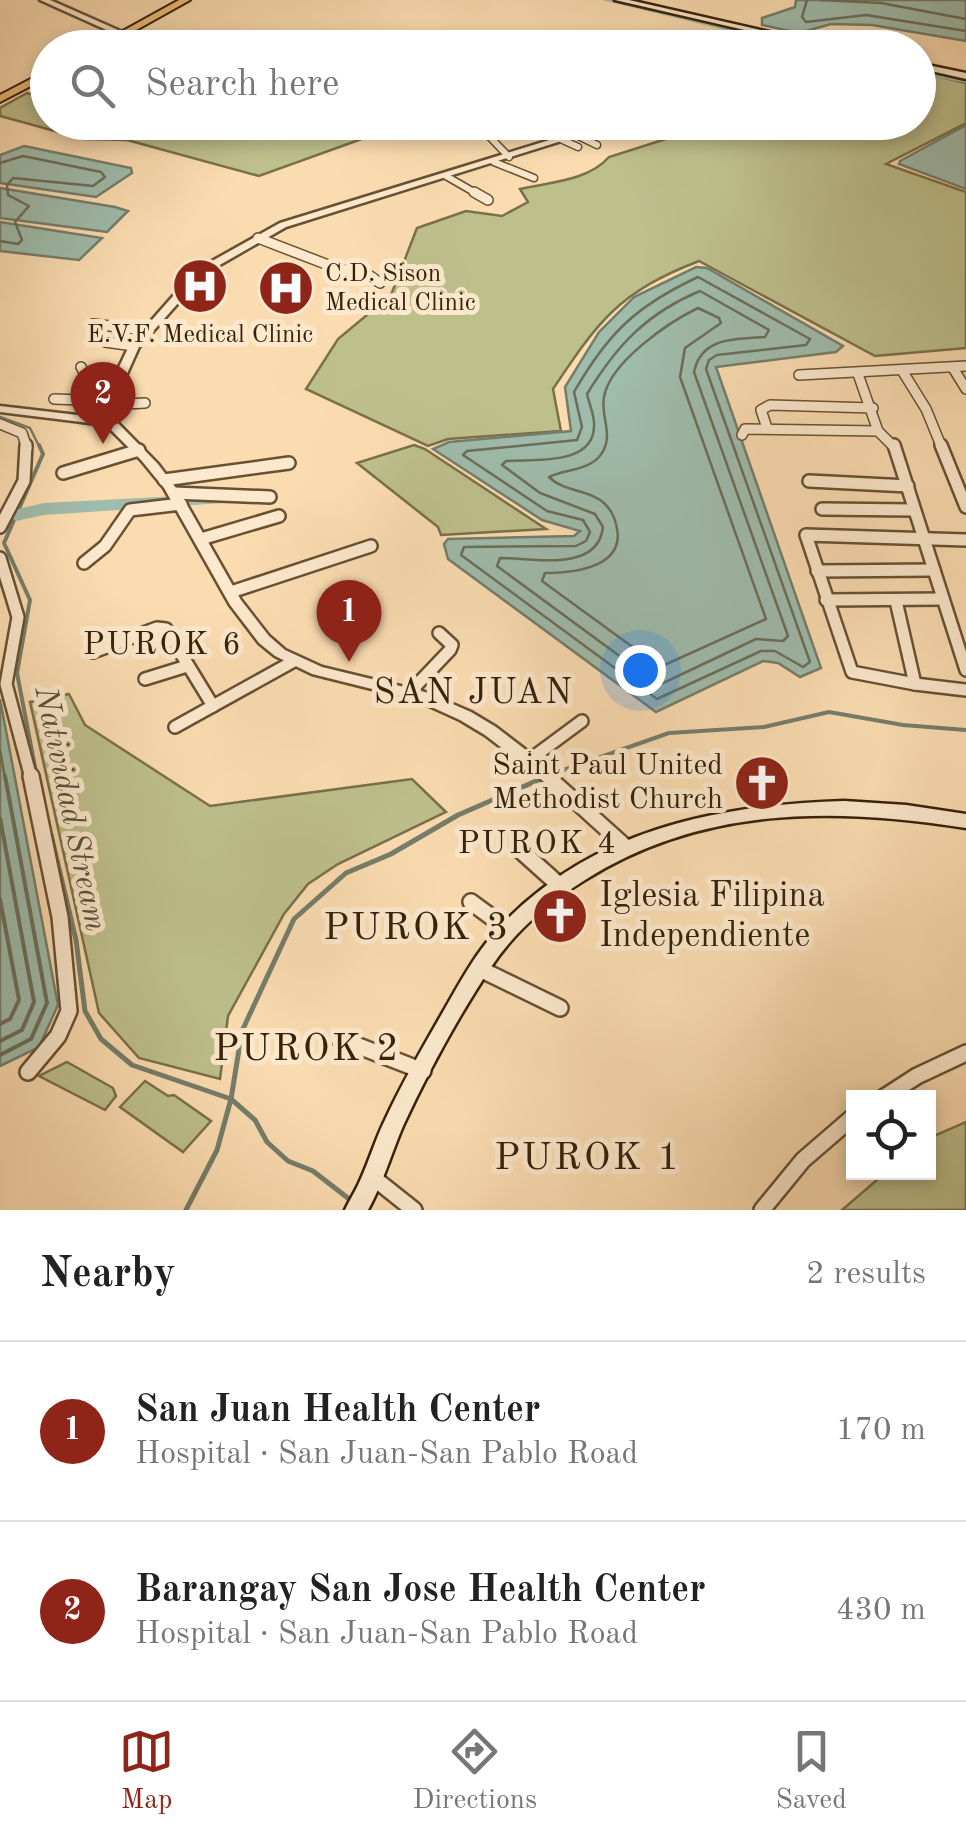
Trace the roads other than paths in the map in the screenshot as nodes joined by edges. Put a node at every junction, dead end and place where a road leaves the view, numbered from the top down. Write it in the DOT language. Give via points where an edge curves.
graph roads {
  1 [pos="44,0"];
  2 [pos="186,0"];
  3 [pos="619,0"];
  4 [pos="114,30"];
  5 [pos="130,30"];
  6 [pos="752,30"];
  7 [pos="936,69"];
  8 [pos="966,76"];
  9 [pos="30,83"];
  10 [pos="0,99"];
  11 [pos="493,140"];
  12 [pos="550,140"];
  13 [pos="564,140"];
  14 [pos="564,140"];
  15 [pos="587,140"];
  16 [pos="597,145"];
  17 [pos="577,146"];
  18 [pos="509,156"];
  19 [pos="494,162"];
  20 [pos="446,176"];
  21 [pos="534,178"];
  22 [pos="488,200"];
  23 [pos="258,238"];
  24 [pos="380,283"];
  25 [pos="93,324"];
  26 [pos="145,330"];
  27 [pos="105,342"];
  28 [pos="134,346"];
  29 [pos="966,366"];
  30 [pos="81,368"];
  31 [pos="952,368"];
  32 [pos="903,372"];
  33 [pos="858,374"];
  34 [pos="799,375"];
  35 [pos="118,377"];
  36 [pos="966,389"];
  37 [pos="54,399"];
  38 [pos="108,403"];
  39 [pos="145,404"];
  40 [pos="0,408"];
  41 [pos="874,408"];
  42 [pos="110,422"];
  43 [pos="0,424"];
  44 [pos="768,428"];
  45 [pos="878,431"];
  46 [pos="742,435"];
  47 [pos="138,450"];
  48 [pos="289,463"];
  49 [pos="62,473"];
  50 [pos="164,480"];
  51 [pos="809,480"];
  52 [pos="908,486"];
  53 [pos="270,496"];
  54 [pos="178,498"];
  55 [pos="966,507"];
  56 [pos="822,510"];
  57 [pos="913,510"];
  58 [pos="280,516"];
  59 [pos="0,527"];
  60 [pos="925,538"];
  61 [pos="201,539"];
  62 [pos="966,540"];
  63 [pos="371,546"];
  64 [pos="0,558"];
  65 [pos="84,563"];
  66 [pos="934,570"];
  67 [pos="817,571"];
  68 [pos="231,592"];
  69 [pos="943,599"];
  70 [pos="826,600"];
  71 [pos="896,601"];
  72 [pos="439,634"];
  73 [pos="93,652"];
  74 [pos="294,661"];
  75 [pos="187,666"];
  76 [pos="966,670"];
  77 [pos="145,679"];
  78 [pos="914,684"];
  79 [pos="966,690"];
  80 [pos="409,693"];
  81 [pos="214,706"];
  82 [pos="582,721"];
  83 [pos="174,727"];
  84 [pos="534,765"];
  85 [pos="966,820"];
  86 [pos="625,846"];
  87 [pos="519,848"];
  88 [pos="559,885"];
  89 [pos="471,902"];
  90 [pos="509,930"];
  91 [pos="480,969"];
  92 [pos="560,1008"];
  93 [pos="338,1038"];
  94 [pos="966,1054"];
  95 [pos="423,1071"];
  96 [pos="28,1072"];
  97 [pos="898,1090"];
  98 [pos="846,1123"];
  99 [pos="375,1179"];
  100 [pos="359,1206"];
  101 [pos="414,1210"];
  102 [pos="762,1210"];
  1 -- 4 [label="street"];
  2 -- 5 [label="highway"];
  3 -- 6 [label="main road"];
  7 -- 8 [label="main road"];
  9 -- 10 [label="highway"];
  11 -- 18 [label="street"];
  12 -- 18 [label="street"];
  13 -- 17 [label="street"];
  14 -- 17 [label="street"];
  15 -- 17 [label="street"];
  16 -- 17 [label="street"];
  18 -- 19 [label="street"];
  19 -- 20 [label="street"];
  19 -- 21 [label="street"];
  20 -- 22 [label="street"];
  20 -- 23 [label="street"];
  23 -- 24 [label="street"];
  23 -- 26 [label="street" via="200,272"];
  25 -- 26 [label="street"];
  26 -- 28 [label="street"];
  27 -- 28 [label="street"];
  28 -- 35 [label="street"];
  29 -- 31 [label="street"];
  30 -- 35 [label="street" via="85,376"];
  31 -- 32 [label="street"];
  31 -- 36 [label="street"];
  32 -- 33 [label="street"];
  32 -- 55 [label="street" via="926,409"];
  33 -- 34 [label="street"];
  33 -- 41 [label="street"];
  35 -- 38 [label="street"];
  37 -- 38 [label="street"];
  38 -- 39 [label="street"];
  38 -- 42 [label="street"];
  40 -- 42 [label="street"];
  41 -- 44 [label="street" via="770,404 761,410"];
  41 -- 45 [label="street"];
  42 -- 47 [label="street"];
  43 -- 59 [label="street" via="22,433 31,452"];
  44 -- 45 [label="street"];
  44 -- 46 [label="street" via="745,428"];
  45 -- 52 [label="street" via="894,444"];
  47 -- 49 [label="street"];
  47 -- 50 [label="street"];
  48 -- 50 [label="street"];
  50 -- 54 [label="street"];
  51 -- 52 [label="street"];
  52 -- 57 [label="street"];
  53 -- 54 [label="street"];
  54 -- 61 [label="street"];
  54 -- 65 [label="street" via="130,510 106,546"];
  56 -- 57 [label="street"];
  57 -- 60 [label="street"];
  58 -- 61 [label="street"];
  60 -- 62 [label="street"];
  60 -- 66 [label="street"];
  60 -- 67 [label="street" via="806,534"];
  61 -- 68 [label="street"];
  63 -- 68 [label="street"];
  64 -- 96 [label="street" via="18,617 6,684 60,917 70,1011"];
  66 -- 67 [label="street"];
  66 -- 69 [label="street"];
  67 -- 70 [label="street"];
  68 -- 74 [label="street" via="271,646"];
  69 -- 71 [label="street"];
  69 -- 76 [label="street"];
  70 -- 71 [label="street"];
  70 -- 78 [label="street" via="852,672"];
  71 -- 78 [label="street"];
  72 -- 80 [label="street" via="450,650"];
  73 -- 75 [label="street" via="163,628"];
  74 -- 80 [label="street"];
  74 -- 81 [label="street"];
  75 -- 77 [label="street"];
  75 -- 81 [label="street"];
  78 -- 79 [label="street"];
  80 -- 84 [label="street" via="453,710"];
  81 -- 83 [label="street"];
  82 -- 84 [label="street"];
  84 -- 86 [label="street"];
  85 -- 86 [label="main road" via="882,806 804,807 709,822"];
  86 -- 88 [label="main road"];
  87 -- 88 [label="street"];
  88 -- 90 [label="main road"];
  89 -- 90 [label="street"];
  90 -- 91 [label="main road"];
  91 -- 92 [label="street"];
  91 -- 95 [label="main road"];
  93 -- 95 [label="street"];
  94 -- 97 [label="street"];
  95 -- 99 [label="main road" via="391,1129"];
  98 -- 102 [label="street" via="803,1160"];
  99 -- 100 [label="main road"];
  99 -- 101 [label="street"];
}
